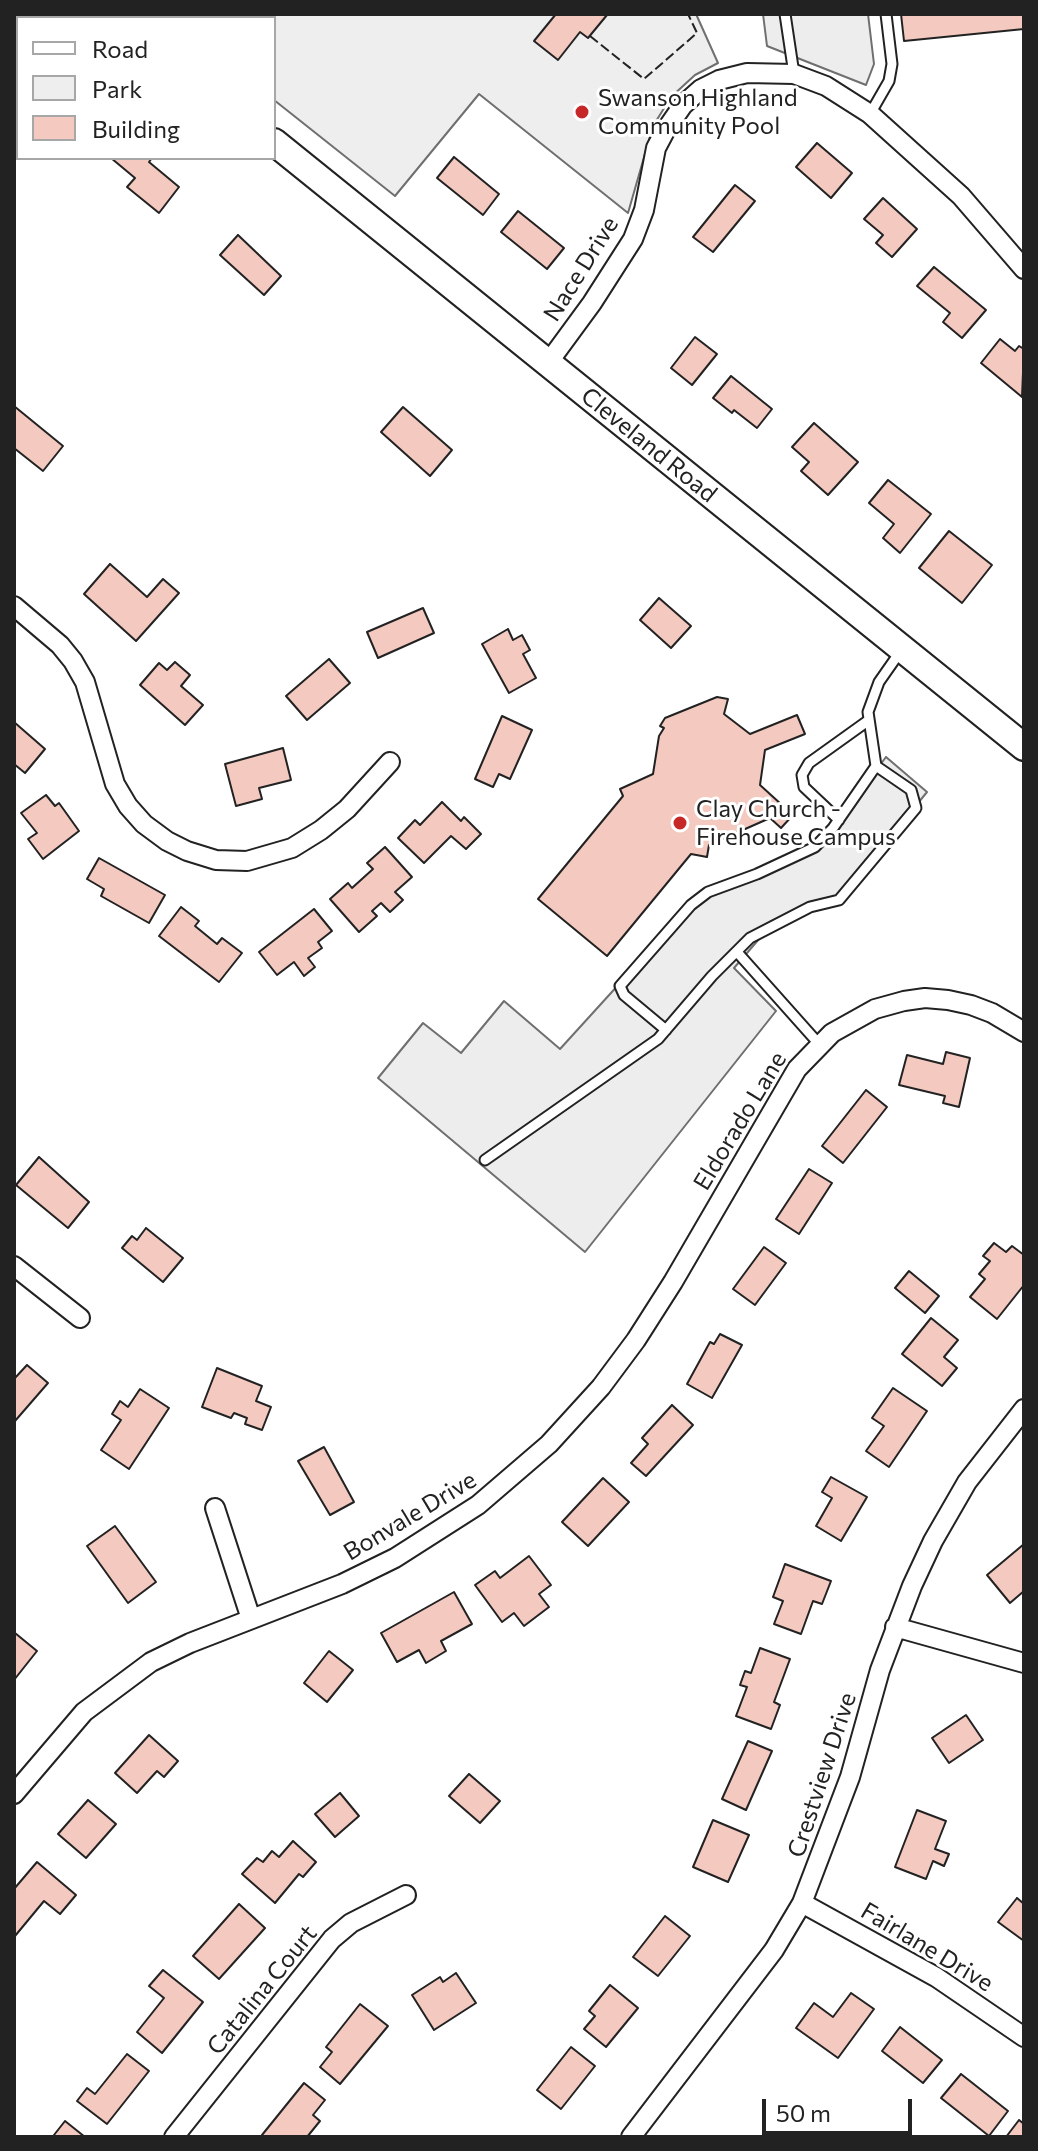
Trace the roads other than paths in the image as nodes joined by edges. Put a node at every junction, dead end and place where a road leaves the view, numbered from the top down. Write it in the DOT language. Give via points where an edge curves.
graph roads {
  1 [pos="785,14"];
  2 [pos="886,14"];
  3 [pos="794,74"];
  4 [pos="870,114"];
  5 [pos="276,144"];
  6 [pos="1024,269"];
  7 [pos="548,363"];
  8 [pos="14,606"];
  9 [pos="902,649"];
  10 [pos="869,720"];
  11 [pos="1024,747"];
  12 [pos="390,762"];
  13 [pos="876,766"];
  14 [pos="839,820"];
  15 [pos="737,952"];
  16 [pos="666,1030"];
  17 [pos="1024,1032"];
  18 [pos="819,1044"];
  19 [pos="485,1160"];
  20 [pos="714,1211"];
  21 [pos="14,1266"];
  22 [pos="80,1318"];
  23 [pos="1024,1409"];
  24 [pos="215,1508"];
  25 [pos="251,1619"];
  26 [pos="895,1627"];
  27 [pos="1024,1663"];
  28 [pos="14,1794"];
  29 [pos="406,1895"];
  30 [pos="802,1903"];
  31 [pos="1024,2037"];
  32 [pos="174,2137"];
  33 [pos="631,2137"];
  1 -- 3 [label="lane"];
  2 -- 4 [label="lane" via="892,64 889,81"];
  3 -- 4 [label="street, Nace Drive" via="826,86"];
  3 -- 7 [label="street, Nace Drive" via="747,73 719,80 683,105 656,148 633,239"];
  4 -- 6 [label="street, Nace Drive" via="961,196"];
  5 -- 7 [label="main road, Cleveland Road"];
  7 -- 9 [label="main road, Cleveland Road"];
  8 -- 12 [label="street" via="60,645 85,682 115,784 128,806 144,824 187,851 216,860 247,861 292,848 347,809"];
  9 -- 10 [label="lane" via="879,682"];
  9 -- 11 [label="main road, Cleveland Road"];
  10 -- 13 [label="lane"];
  10 -- 14 [label="lane" via="809,763 802,775 804,787"];
  13 -- 14 [label="lane"];
  13 -- 15 [label="lane" via="911,790 916,808 839,900 772,924"];
  14 -- 16 [label="lane" via="815,847 708,892 626,977 620,986 624,995"];
  15 -- 16 [label="lane"];
  15 -- 18 [label="lane"];
  16 -- 19 [label="lane"];
  17 -- 18 [label="street, Eldorado Lane" via="971,1005 925,998 875,1009"];
  18 -- 20 [label="street, Eldorado Lane" via="797,1069"];
  20 -- 25 [label="street, Bonvale Drive" via="636,1340 601,1387 498,1490 395,1558"];
  21 -- 22 [label="street"];
  23 -- 26 [label="street, Crestview Drive" via="967,1482 933,1541"];
  24 -- 25 [label="street"];
  25 -- 28 [label="street, Bonvale Drive" via="151,1662 104,1695 62,1735"];
  26 -- 27 [label="street"];
  26 -- 30 [label="street, Crestview Drive" via="850,1777"];
  29 -- 32 [label="street, Catalina Court" via="351,1923 332,1939"];
  30 -- 31 [label="street, Fairlane Drive" via="936,1977"];
  30 -- 33 [label="street, Crestview Drive" via="774,1950"];
}
